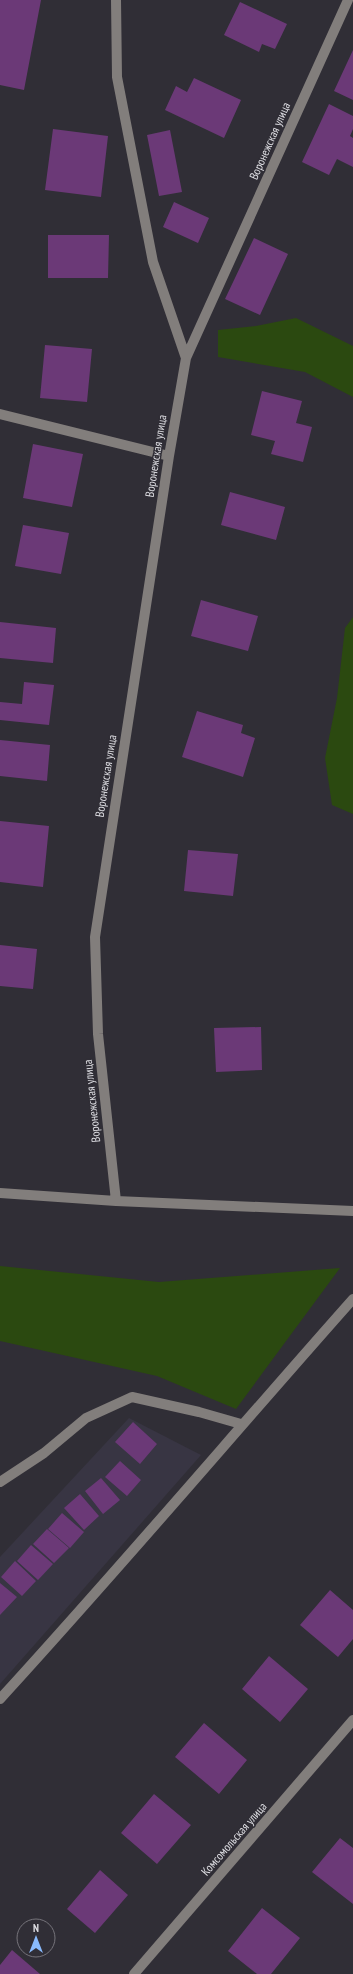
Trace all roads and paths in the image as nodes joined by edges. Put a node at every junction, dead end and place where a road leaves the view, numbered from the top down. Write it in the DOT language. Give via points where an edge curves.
graph roads {
  1 [pos="116,0"];
  2 [pos="348,0"];
  3 [pos="186,358"];
  4 [pos="0,414"];
  5 [pos="169,456"];
  6 [pos="0,1193"];
  7 [pos="116,1201"];
  8 [pos="353,1211"];
  9 [pos="353,1298"];
  10 [pos="241,1424"];
  11 [pos="0,1482"];
  12 [pos="0,1699"];
  13 [pos="353,1720"];
  14 [pos="134,1974"];
  1 -- 3 [label="street, Воронежская улица" via="117,78 153,262"];
  2 -- 3 [label="street, Воронежская улица"];
  3 -- 5 [label="street, Воронежская улица"];
  4 -- 5 [label="street"];
  5 -- 7 [label="street, Воронежская улица" via="95,937 98,1034"];
  6 -- 7 [label="street"];
  7 -- 8 [label="street"];
  9 -- 10 [label="street"];
  10 -- 11 [label="street" via="132,1397 86,1418 44,1453"];
  10 -- 12 [label="street" via="84,1607"];
  13 -- 14 [label="street, Комсомольская улица"];
}
